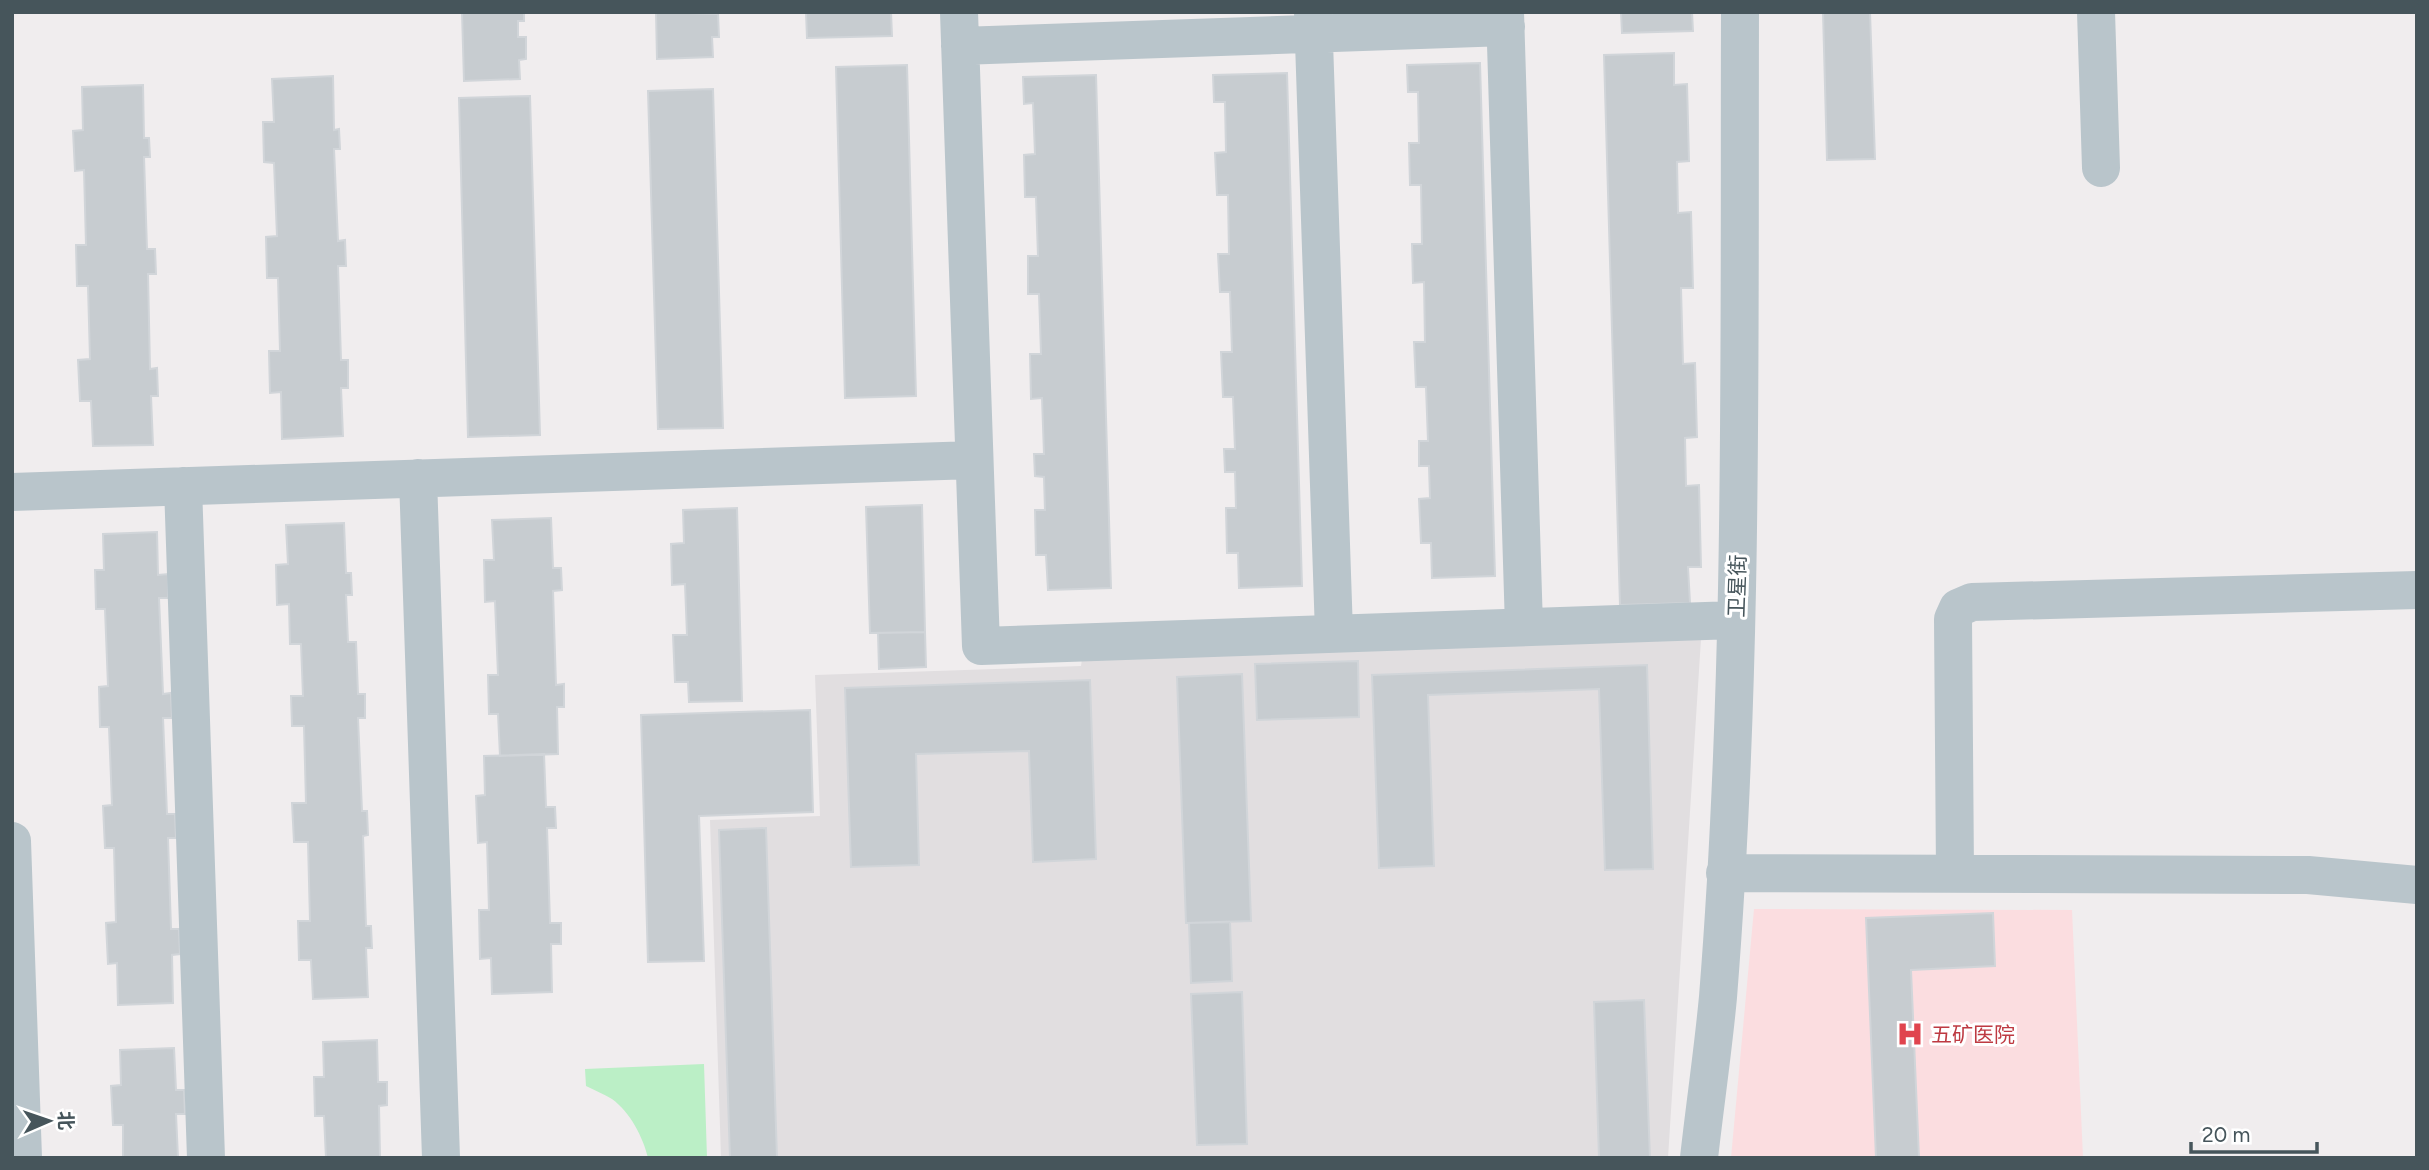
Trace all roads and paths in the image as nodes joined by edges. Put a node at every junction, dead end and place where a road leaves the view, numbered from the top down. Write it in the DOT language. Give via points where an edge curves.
graph roads {
  1 [pos="1740,12"];
  2 [pos="2096,12"];
  3 [pos="1505,20"];
  4 [pos="1314,23"];
  5 [pos="960,29"];
  6 [pos="2101,168"];
  7 [pos="974,460"];
  8 [pos="418,478"];
  9 [pos="183,486"];
  10 [pos="12,492"];
  11 [pos="2417,590"];
  12 [pos="1735,620"];
  13 [pos="1524,627"];
  14 [pos="1334,633"];
  15 [pos="12,841"];
  16 [pos="1725,873"];
  17 [pos="1955,873"];
  18 [pos="2417,885"];
  19 [pos="23,1158"];
  20 [pos="206,1158"];
  21 [pos="441,1158"];
  22 [pos="1699,1158"];
  1 -- 12 [label="street, 卫星街"];
  2 -- 6 [label="street"];
  3 -- 4 [label="street"];
  3 -- 13 [label="street"];
  4 -- 5 [label="street"];
  4 -- 14 [label="street"];
  5 -- 7 [label="street"];
  7 -- 8 [label="street"];
  7 -- 14 [label="street" via="981,646"];
  8 -- 9 [label="street"];
  8 -- 21 [label="street"];
  9 -- 10 [label="street"];
  9 -- 20 [label="street"];
  11 -- 17 [label="street" via="1972,602 1958,608 1953,619"];
  12 -- 13 [label="street"];
  12 -- 16 [label="street, 卫星街"];
  13 -- 14 [label="street"];
  15 -- 19 [label="street"];
  16 -- 17 [label="street"];
  16 -- 22 [label="street, 卫星街" via="1718,999"];
  17 -- 18 [label="street" via="2308,876"];
}
